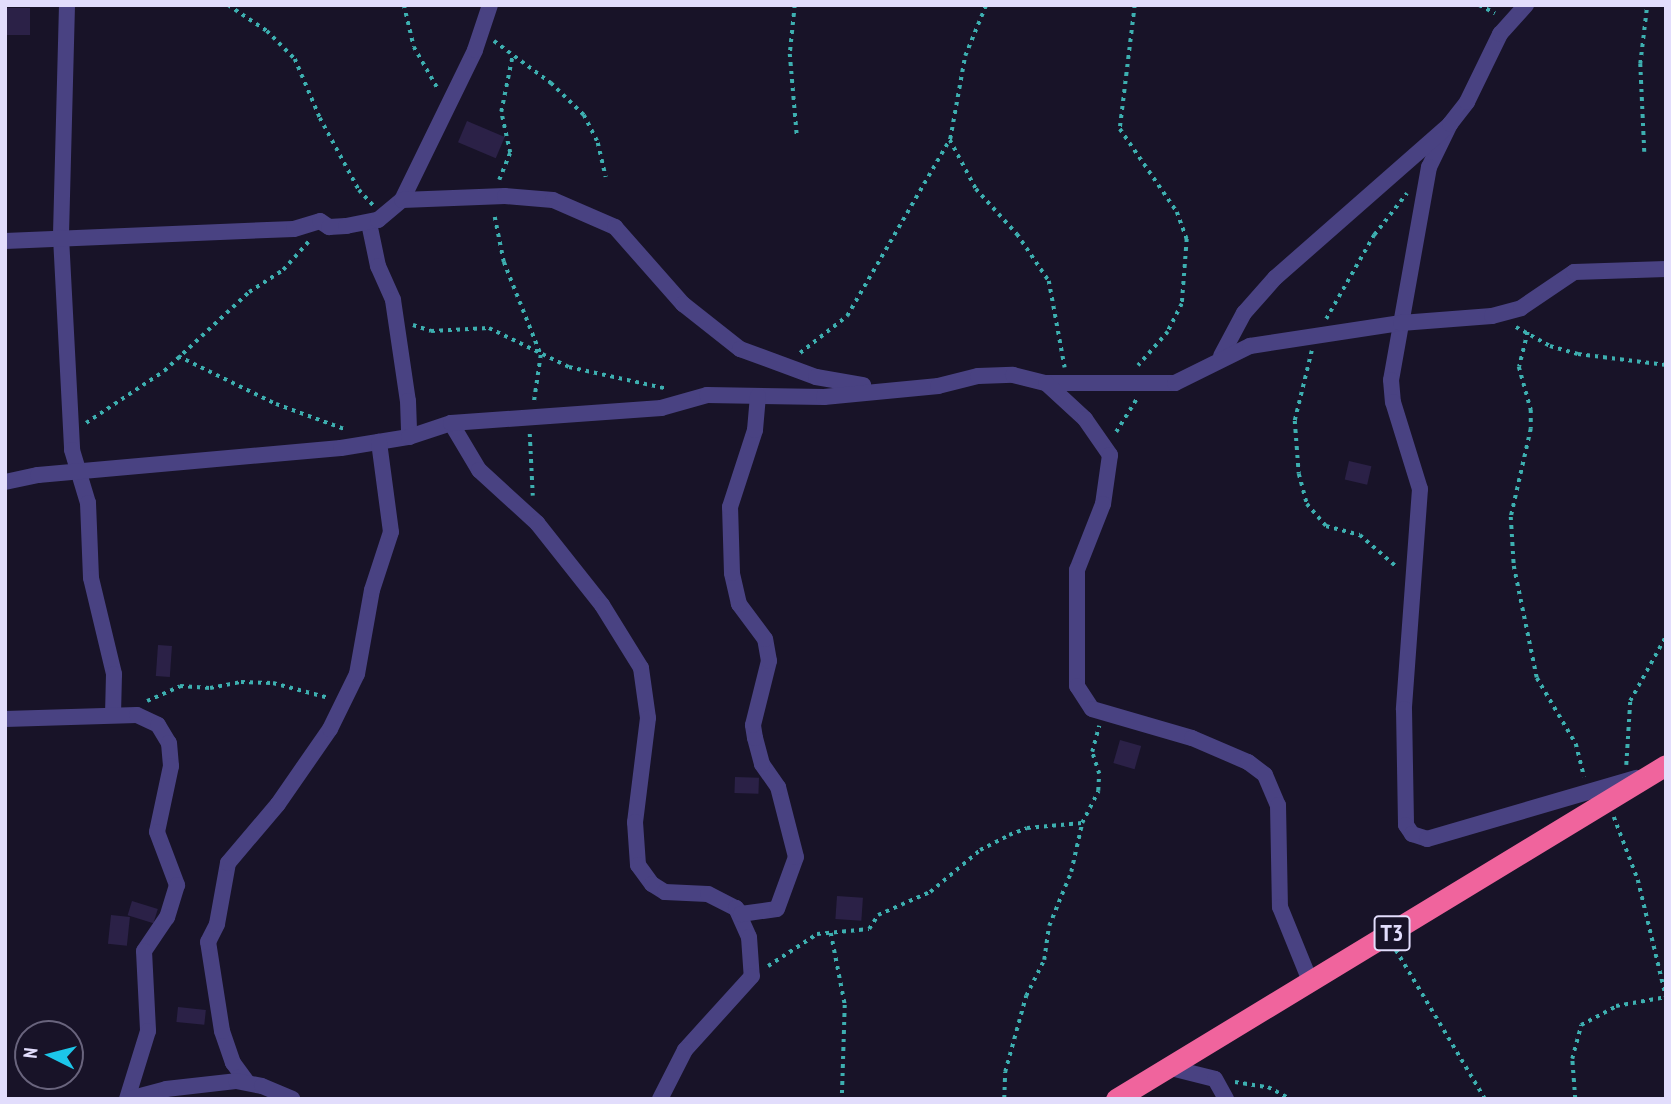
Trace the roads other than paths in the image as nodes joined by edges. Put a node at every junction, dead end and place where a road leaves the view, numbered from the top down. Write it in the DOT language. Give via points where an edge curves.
graph roads {
  1 [pos="67,5"];
  2 [pos="490,5"];
  3 [pos="1526,5"];
  4 [pos="1450,124"];
  5 [pos="400,204"];
  6 [pos="369,223"];
  7 [pos="61,237"];
  8 [pos="5,241"];
  9 [pos="1666,268"];
  10 [pos="1401,323"];
  11 [pos="1221,356"];
  12 [pos="1046,383"];
  13 [pos="886,388"];
  14 [pos="758,396"];
  15 [pos="451,423"];
  16 [pos="409,437"];
  17 [pos="374,442"];
  18 [pos="81,472"];
  19 [pos="5,482"];
  20 [pos="114,710"];
  21 [pos="5,719"];
  22 [pos="1660,769"];
  23 [pos="736,908"];
  24 [pos="1310,981"];
  25 [pos="1171,1068"];
  26 [pos="247,1082"];
  27 [pos="128,1099"];
  28 [pos="292,1099"];
  29 [pos="660,1099"];
  30 [pos="1116,1099"];
  31 [pos="1226,1099"];
  1 -- 7 [label="street"];
  2 -- 5 [label="street" via="484,27"];
  3 -- 4 [label="street" via="1500,34 1467,102"];
  4 -- 10 [label="street" via="1429,167"];
  4 -- 11 [label="street" via="1275,278 1244,313"];
  5 -- 6 [label="street"];
  5 -- 13 [label="street" via="505,196 553,200 605,221 706,327 740,349 837,382"];
  6 -- 7 [label="street" via="329,227 320,221 294,229"];
  6 -- 16 [label="street" via="377,266 393,300"];
  7 -- 8 [label="street"];
  7 -- 18 [label="street" via="71,430 74,458"];
  9 -- 10 [label="street" via="1574,272 1521,308 1492,316"];
  10 -- 11 [label="street" via="1250,346"];
  10 -- 22 [label="street" via="1391,380 1393,402 1420,489 1403,776 1406,825 1412,834 1427,839"];
  11 -- 12 [label="street" via="1189,379 1148,385"];
  12 -- 13 [label="street" via="1013,375 978,376 938,386"];
  12 -- 24 [label="street" via="1103,440 1110,455 1103,504 1077,570 1075,666 1084,700 1102,714 1192,737 1248,762 1265,775 1278,805 1280,907"];
  13 -- 14 [label="street" via="824,397"];
  14 -- 15 [label="street" via="707,395 661,408"];
  14 -- 23 [label="street" via="755,430 730,507 732,573 739,604 765,639 769,661 753,725 762,764 778,787 796,857 777,909 741,914"];
  15 -- 16 [label="street"];
  15 -- 23 [label="street" via="463,450 493,488 537,523 602,605 641,668 648,718 635,822 638,865 652,884 665,892 708,894"];
  16 -- 17 [label="street"];
  17 -- 18 [label="street"];
  17 -- 26 [label="street" via="391,532 373,590 357,674 330,729 278,804 228,863 217,924 208,946 222,1031 233,1063"];
  18 -- 19 [label="street"];
  18 -- 20 [label="street" via="90,518 91,579 114,674"];
  20 -- 21 [label="street"];
  20 -- 27 [label="street" via="149,719 169,743 171,766 157,832 177,885 167,917 144,951 148,1031"];
  22 -- 24 [label="highway, T3"];
  23 -- 29 [label="street" via="750,944 752,976 685,1050"];
  24 -- 25 [label="highway, T3"];
  25 -- 30 [label="highway, T3"];
  25 -- 31 [label="street" via="1215,1079"];
  26 -- 27 [label="street" via="166,1089"];
  26 -- 28 [label="street"];
}
